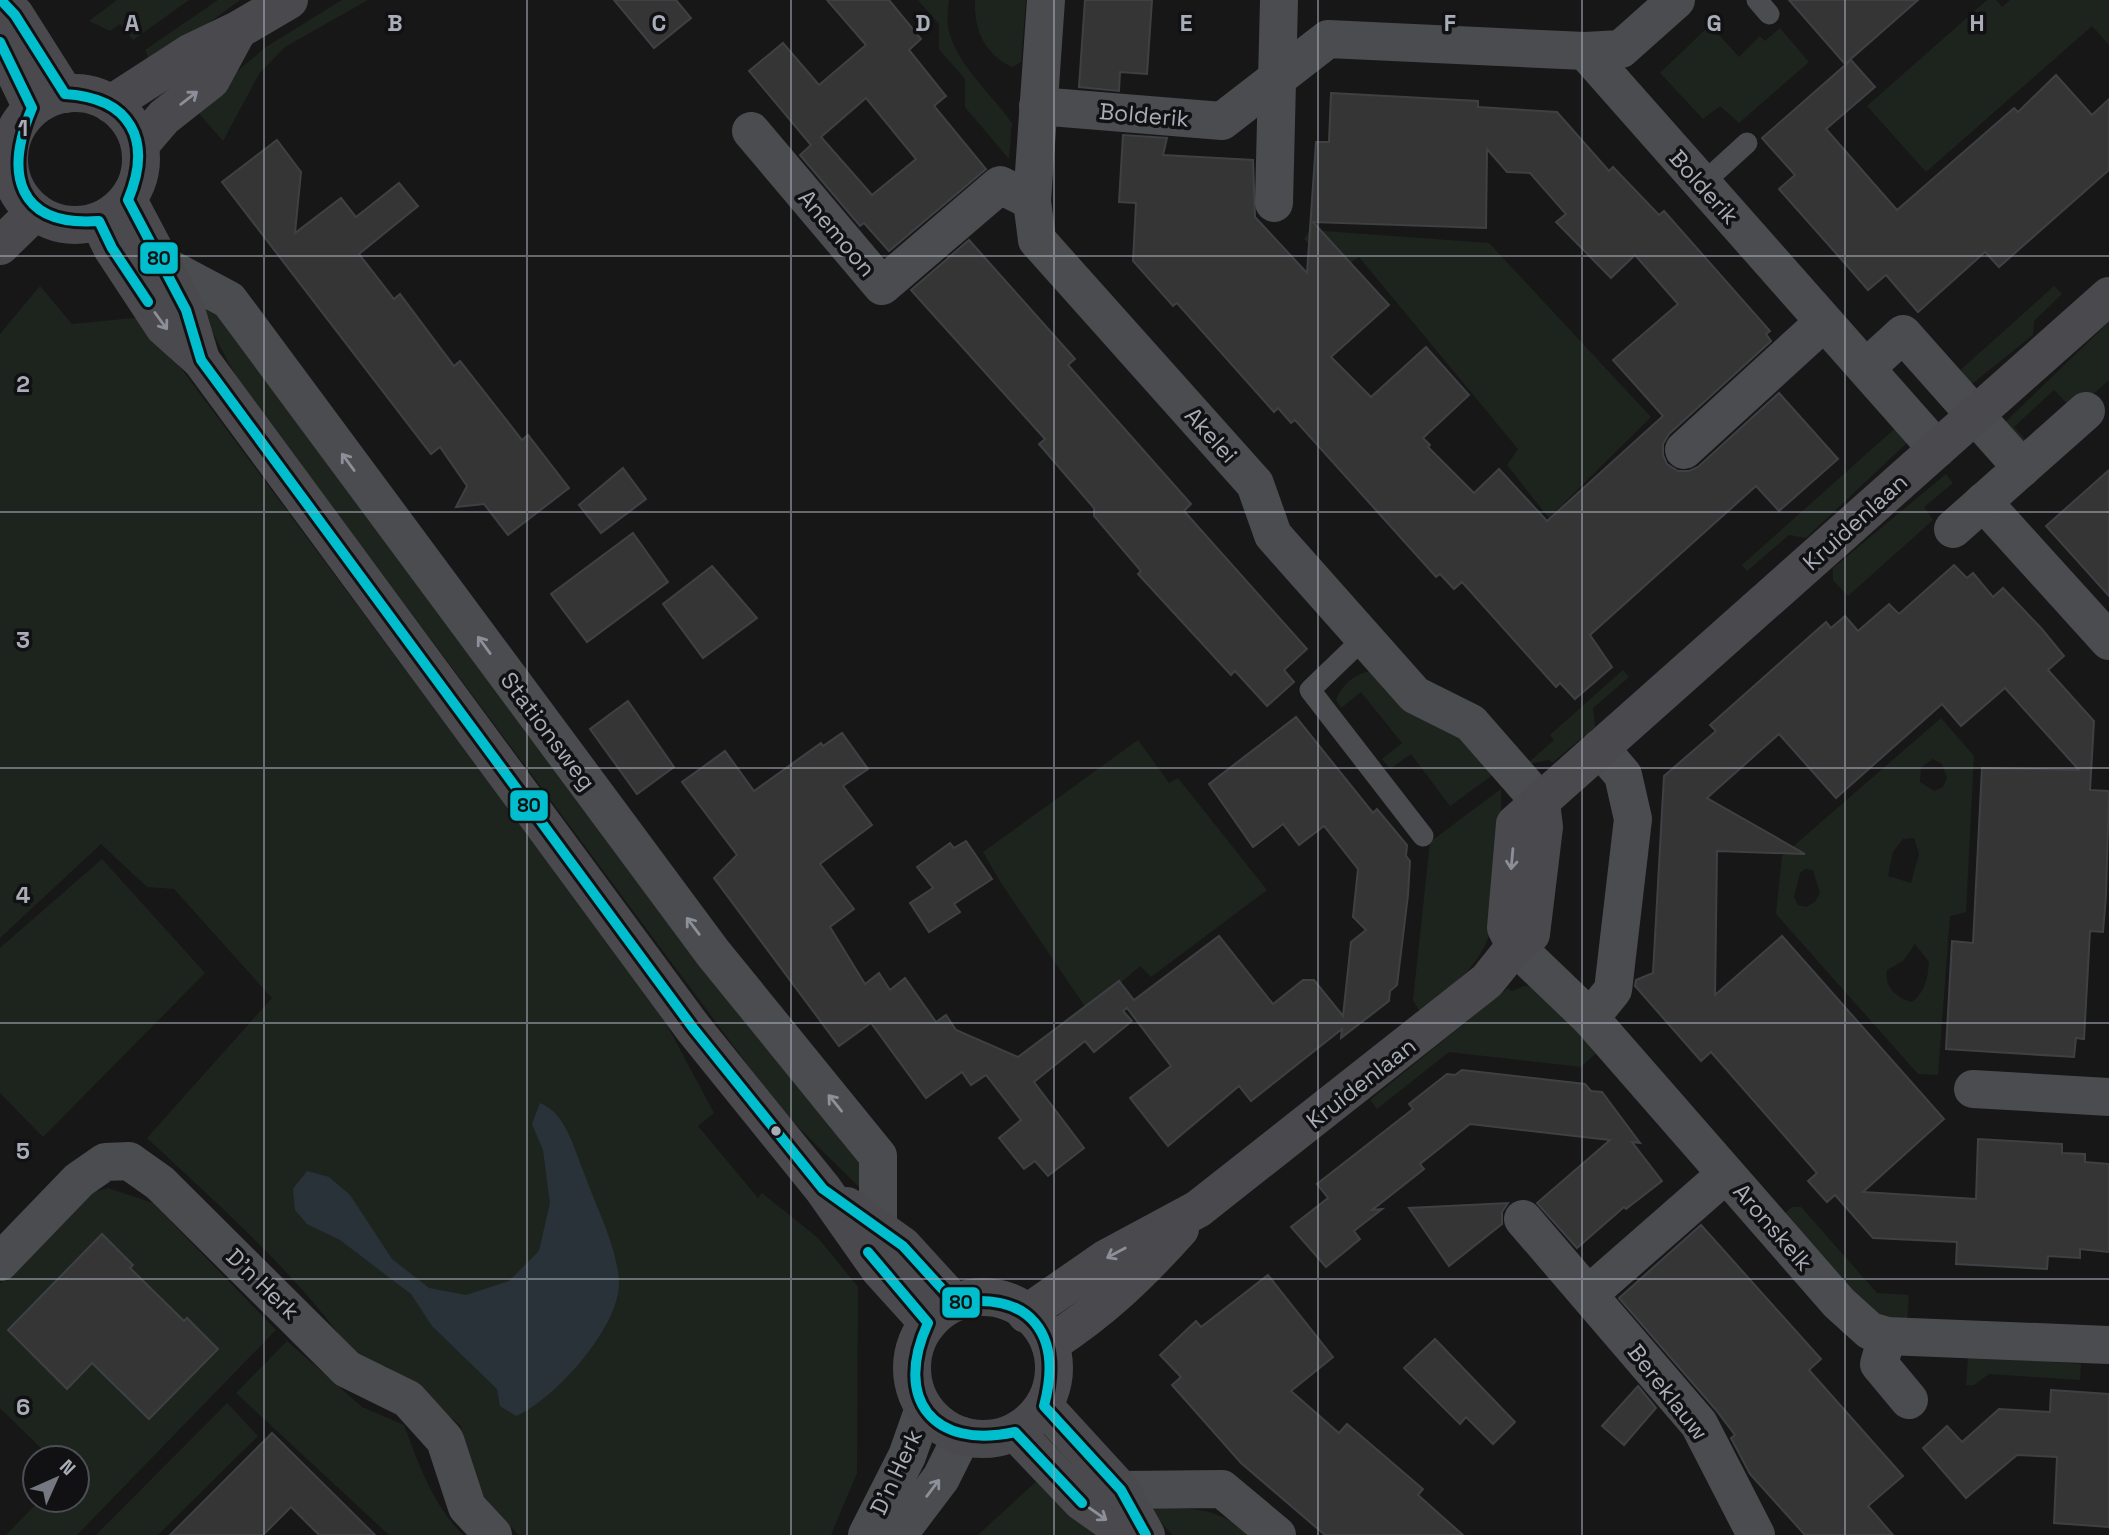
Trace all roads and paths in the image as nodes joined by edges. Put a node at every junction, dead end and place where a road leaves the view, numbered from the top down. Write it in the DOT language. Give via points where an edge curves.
graph roads {
  1 [pos="1,0"];
  2 [pos="289,0"];
  3 [pos="1046,0"];
  4 [pos="1279,0"];
  5 [pos="1676,0"];
  6 [pos="239,30"];
  7 [pos="0,42"];
  8 [pos="1585,51"];
  9 [pos="1277,79"];
  10 [pos="48,101"];
  11 [pos="111,104"];
  12 [pos="1038,106"];
  13 [pos="751,131"];
  14 [pos="1747,143"];
  15 [pos="140,145"];
  16 [pos="1702,184"];
  17 [pos="17,199"];
  18 [pos="1032,201"];
  19 [pos="1274,203"];
  20 [pos="114,211"];
  21 [pos="0,246"];
  22 [pos="163,265"];
  23 [pos="2109,296"];
  24 [pos="1824,322"];
  25 [pos="201,360"];
  26 [pos="1866,368"];
  27 [pos="2086,411"];
  28 [pos="1976,415"];
  29 [pos="1937,449"];
  30 [pos="1684,450"];
  31 [pos="2022,468"];
  32 [pos="1983,502"];
  33 [pos="1954,529"];
  34 [pos="1364,638"];
  35 [pos="2109,641"];
  36 [pos="1600,748"];
  37 [pos="1541,803"];
  38 [pos="1423,836"];
  39 [pos="1515,946"];
  40 [pos="1590,1018"];
  41 [pos="1973,1088"];
  42 [pos="2109,1097"];
  43 [pos="1726,1174"];
  44 [pos="823,1189"];
  45 [pos="1198,1209"];
  46 [pos="1523,1219"];
  47 [pos="878,1229"];
  48 [pos="0,1262"];
  49 [pos="1589,1294"];
  50 [pos="941,1313"];
  51 [pos="1026,1314"];
  52 [pos="1887,1336"];
  53 [pos="1050,1344"];
  54 [pos="2109,1345"];
  55 [pos="1909,1400"];
  56 [pos="1044,1406"];
  57 [pos="924,1408"];
  58 [pos="1015,1432"];
  59 [pos="962,1436"];
  60 [pos="1121,1490"];
  61 [pos="494,1535"];
  62 [pos="867,1535"];
  63 [pos="898,1535"];
  64 [pos="1129,1535"];
  65 [pos="1146,1535"];
  66 [pos="1277,1535"];
  67 [pos="1756,1535"];
  1 -- 10 [label="main road" via="15,15"];
  2 -- 6 [label="main road"];
  3 -- 12 [label="street, Akelei"];
  4 -- 9 [label="street"];
  5 -- 8 [label="street, Bolderik" via="1621,49"];
  6 -- 11 [label="main road" via="190,52"];
  15 -- 6 [label="main road, one-way" via="164,117 211,80"];
  7 -- 10 [label="main road"];
  8 -- 9 [label="street, Bolderik" via="1328,39"];
  8 -- 16 [label="street, Bolderik"];
  9 -- 12 [label="street, Bolderik" via="1222,121"];
  9 -- 19 [label="street"];
  10 -- 11 [label="main road" via="97,96"];
  10 -- 17 [label="main road" via="14,134 9,160"];
  11 -- 15 [label="main road" via="130,121"];
  12 -- 18 [label="street, Akelei"];
  13 -- 18 [label="street, Anemoon" via="882,286 1000,185"];
  14 -- 16 [label="lane"];
  15 -- 20 [label="main road" via="137,183"];
  16 -- 24 [label="street, Bolderik"];
  17 -- 20 [label="main road" via="66,224"];
  17 -- 21 [label="main road"];
  18 -- 34 [label="street, Akelei" via="1037,240 1255,484 1273,536"];
  20 -- 22 [label="main road"];
  20 -- 25 [label="main road, one-way" via="112,248 164,327"];
  22 -- 25 [label="main road" via="187,310"];
  47 -- 22 [label="street, Stationsweg, one-way" via="878,1156 713,953 229,300"];
  23 -- 28 [label="main road, Kruidenlaan"];
  24 -- 26 [label="street, Bolderik"];
  24 -- 30 [label="street"];
  25 -- 44 [label="main road" via="693,1028"];
  26 -- 28 [label="street" via="1903,334"];
  26 -- 29 [label="street, Bolderik"];
  27 -- 31 [label="street"];
  28 -- 29 [label="main road, Kruidenlaan"];
  28 -- 31 [label="street"];
  29 -- 36 [label="main road, Kruidenlaan"];
  31 -- 32 [label="street"];
  32 -- 33 [label="street"];
  32 -- 35 [label="street"];
  34 -- 37 [label="street, Akelei" via="1415,695 1471,723"];
  34 -- 38 [label="lane" via="1310,690"];
  36 -- 37 [label="main road, Kruidenlaan"];
  36 -- 40 [label="street" via="1623,775 1633,820 1613,990"];
  37 -- 39 [label="main road, Kruidenlaan" via="1515,824 1506,928"];
  39 -- 40 [label="street, Aronskelk"];
  39 -- 45 [label="main road, Kruidenlaan" via="1467,998"];
  40 -- 43 [label="street, Aronskelk"];
  41 -- 42 [label="street"];
  43 -- 49 [label="street"];
  43 -- 52 [label="street, Aronskelk" via="1839,1303 1870,1331"];
  44 -- 47 [label="main road"];
  44 -- 50 [label="main road" via="880,1270"];
  45 -- 51 [label="main road, Kruidenlaan, one-way" via="1105,1259"];
  45 -- 53 [label="main road, Kruidenlaan" via="1131,1283"];
  46 -- 49 [label="street, Bereklauw"];
  47 -- 50 [label="main road" via="903,1246"];
  48 -- 61 [label="street, D'n Herk" via="79,1180 106,1162 129,1161 160,1184 347,1369 408,1399 445,1440 467,1507"];
  49 -- 67 [label="street, Bereklauw" via="1699,1424"];
  50 -- 51 [label="main road" via="983,1297"];
  50 -- 57 [label="main road" via="913,1356 914,1383"];
  51 -- 53 [label="main road"];
  52 -- 54 [label="street, Aronskelk"];
  52 -- 55 [label="street" via="1879,1364"];
  53 -- 56 [label="main road" via="1054,1373"];
  56 -- 58 [label="main road"];
  56 -- 60 [label="main road"];
  57 -- 59 [label="main road"];
  57 -- 62 [label="street, D'n Herk" via="907,1456"];
  58 -- 59 [label="main road" via="998,1438"];
  58 -- 64 [label="main road, one-way" via="1082,1502"];
  63 -- 59 [label="street, D'n Herk, one-way" via="941,1478"];
  60 -- 65 [label="main road"];
  60 -- 66 [label="street" via="1222,1489"];
}
